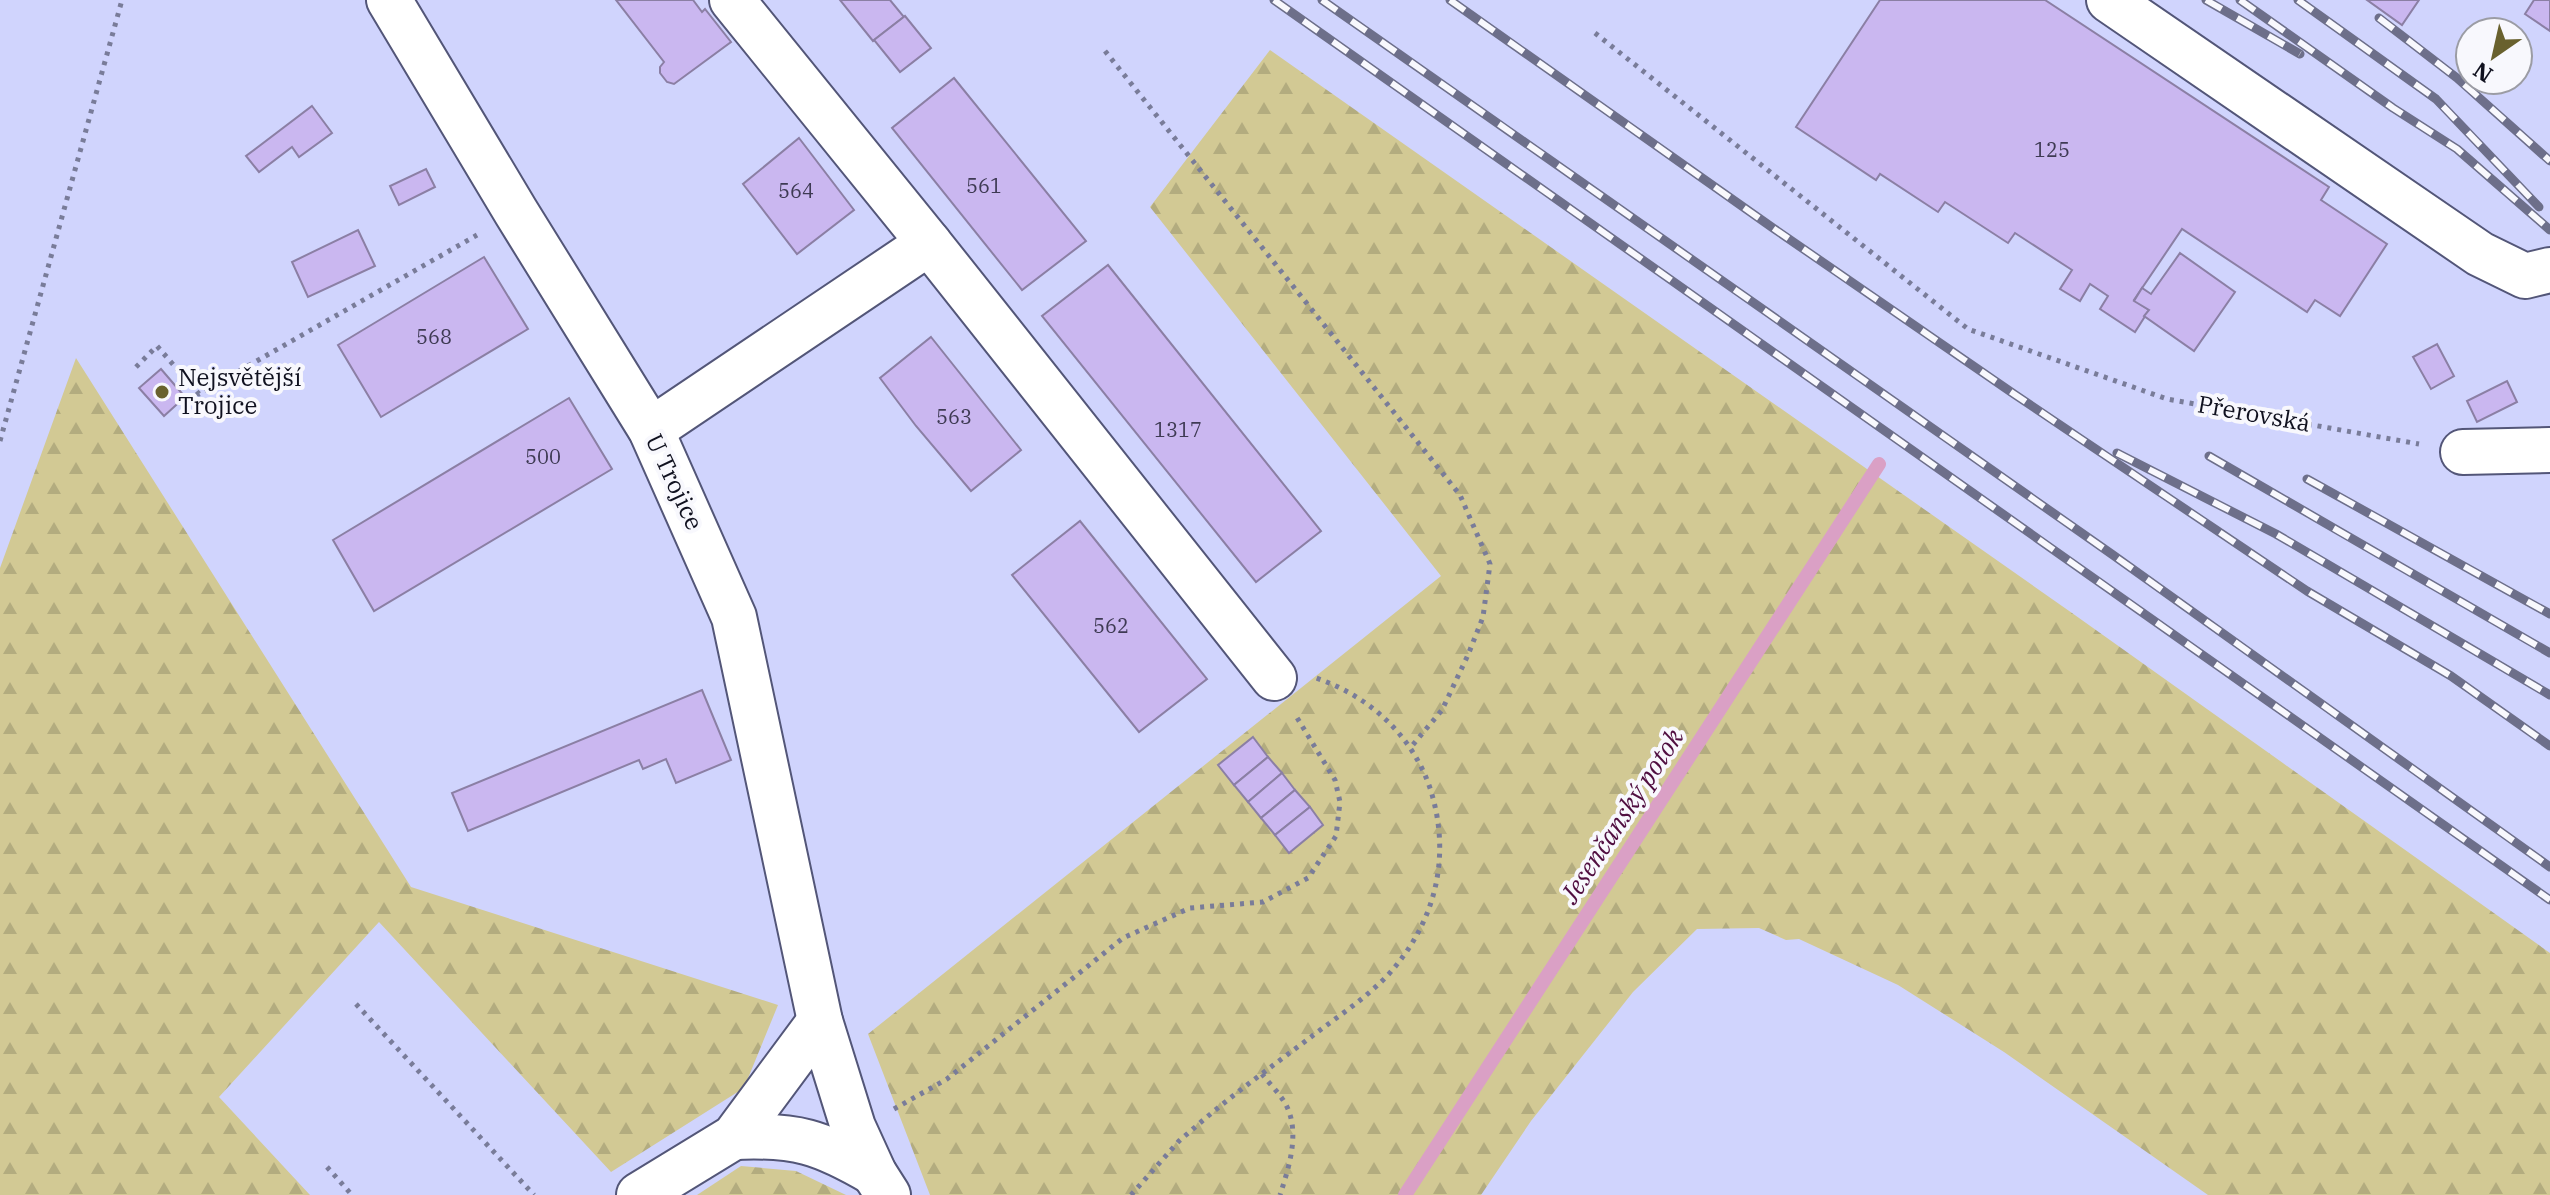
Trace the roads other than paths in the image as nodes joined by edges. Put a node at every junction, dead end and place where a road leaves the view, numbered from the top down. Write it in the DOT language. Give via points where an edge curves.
graph roads {
  1 [pos="389,0"];
  2 [pos="732,0"];
  3 [pos="2109,0"];
  4 [pos="929,243"];
  5 [pos="2550,270"];
  6 [pos="651,430"];
  7 [pos="2550,450"];
  8 [pos="2463,452"];
  9 [pos="1274,678"];
  10 [pos="820,1021"];
  11 [pos="734,1137"];
  12 [pos="881,1184"];
  13 [pos="639,1195"];
  1 -- 6 [label="street, U Trojice"];
  2 -- 4 [label="street"];
  3 -- 5 [label="street" via="2480,254 2525,276"];
  4 -- 6 [label="street"];
  4 -- 9 [label="street"];
  6 -- 10 [label="street, U Trojice" via="734,617"];
  7 -- 8 [label="street"];
  10 -- 11 [label="street"];
  10 -- 12 [label="street, U Trojice" via="853,1127"];
  11 -- 12 [label="street" via="774,1135 809,1141 838,1153"];
  11 -- 13 [label="street"];
}
